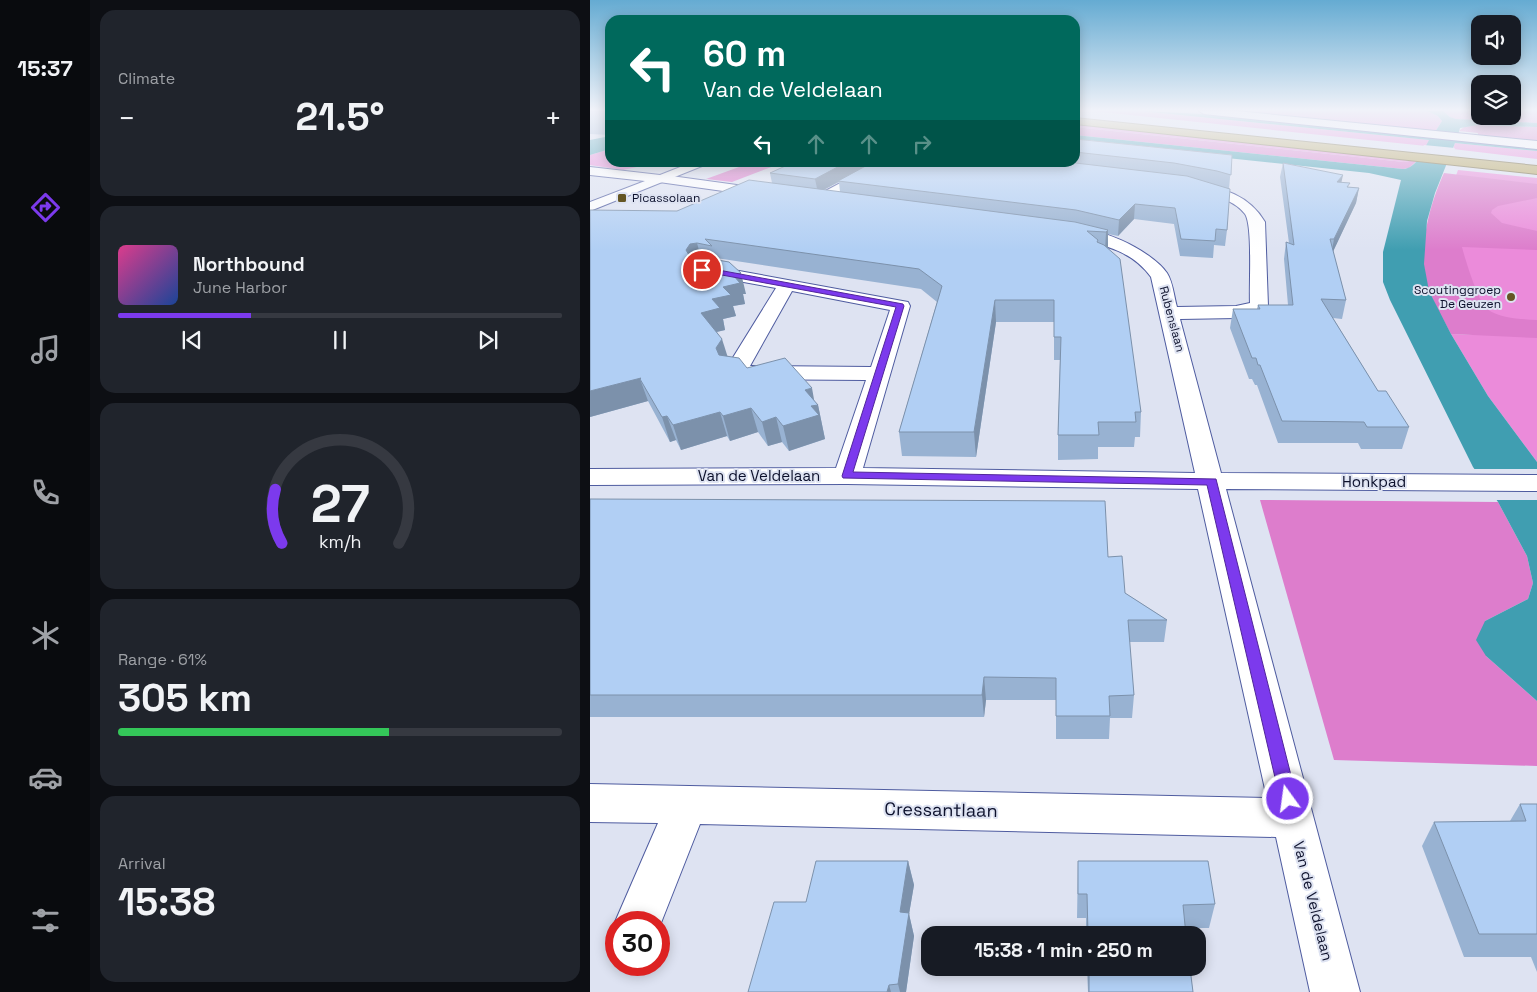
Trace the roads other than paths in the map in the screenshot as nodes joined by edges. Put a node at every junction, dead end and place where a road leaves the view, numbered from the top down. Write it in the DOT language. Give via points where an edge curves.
graph roads {
  1 [pos="1461,157"];
  2 [pos="1475,157"];
  3 [pos="1537,161"];
  4 [pos="657,167"];
  5 [pos="694,167"];
  6 [pos="881,167"];
  7 [pos="1537,170"];
  8 [pos="590,171"];
  9 [pos="630,176"];
  10 [pos="664,179"];
  11 [pos="1177,184"];
  12 [pos="606,185"];
  13 [pos="780,195"];
  14 [pos="848,204"];
  15 [pos="590,207"];
  16 [pos="1056,231"];
  17 [pos="702,270"];
  18 [pos="786,286"];
  19 [pos="1170,313"];
  20 [pos="879,374"];
  21 [pos="847,476"];
  22 [pos="590,477"];
  23 [pos="1212,481"];
  24 [pos="1537,483"];
  25 [pos="590,803"];
  26 [pos="687,805"];
  27 [pos="1293,818"];
  28 [pos="643,911"];
  29 [pos="1335,992"];
  1 -- 7 [label="highway"];
  2 -- 3 [label="highway"];
  4 -- 9 [label="street"];
  5 -- 10 [label="street"];
  6 -- 14 [label="street" via="814,199"];
  8 -- 9 [label="street"];
  9 -- 10 [label="street"];
  9 -- 12 [label="street"];
  10 -- 13 [label="street"];
  10 -- 15 [label="street"];
  11 -- 19 [label="street" via="1224,195 1245,206 1255,216 1259,306 1237,312"];
  16 -- 19 [label="street, Rubenslaan" via="1103,239 1145,260 1160,276"];
  17 -- 18 [label="street"];
  18 -- 20 [label="street" via="900,306"];
  18 -- 20 [label="street" via="735,372"];
  19 -- 23 [label="street, Rubenslaan"];
  20 -- 21 [label="street"];
  21 -- 22 [label="street, Van de Veldelaan"];
  21 -- 23 [label="street, Van de Veldelaan"];
  23 -- 24 [label="street, Honkpad"];
  23 -- 27 [label="street, Van de Veldelaan"];
  25 -- 26 [label="street, Cressantlaan"];
  26 -- 27 [label="street, Cressantlaan"];
  26 -- 28 [label="street"];
  27 -- 29 [label="street, Van de Veldelaan"];
}
